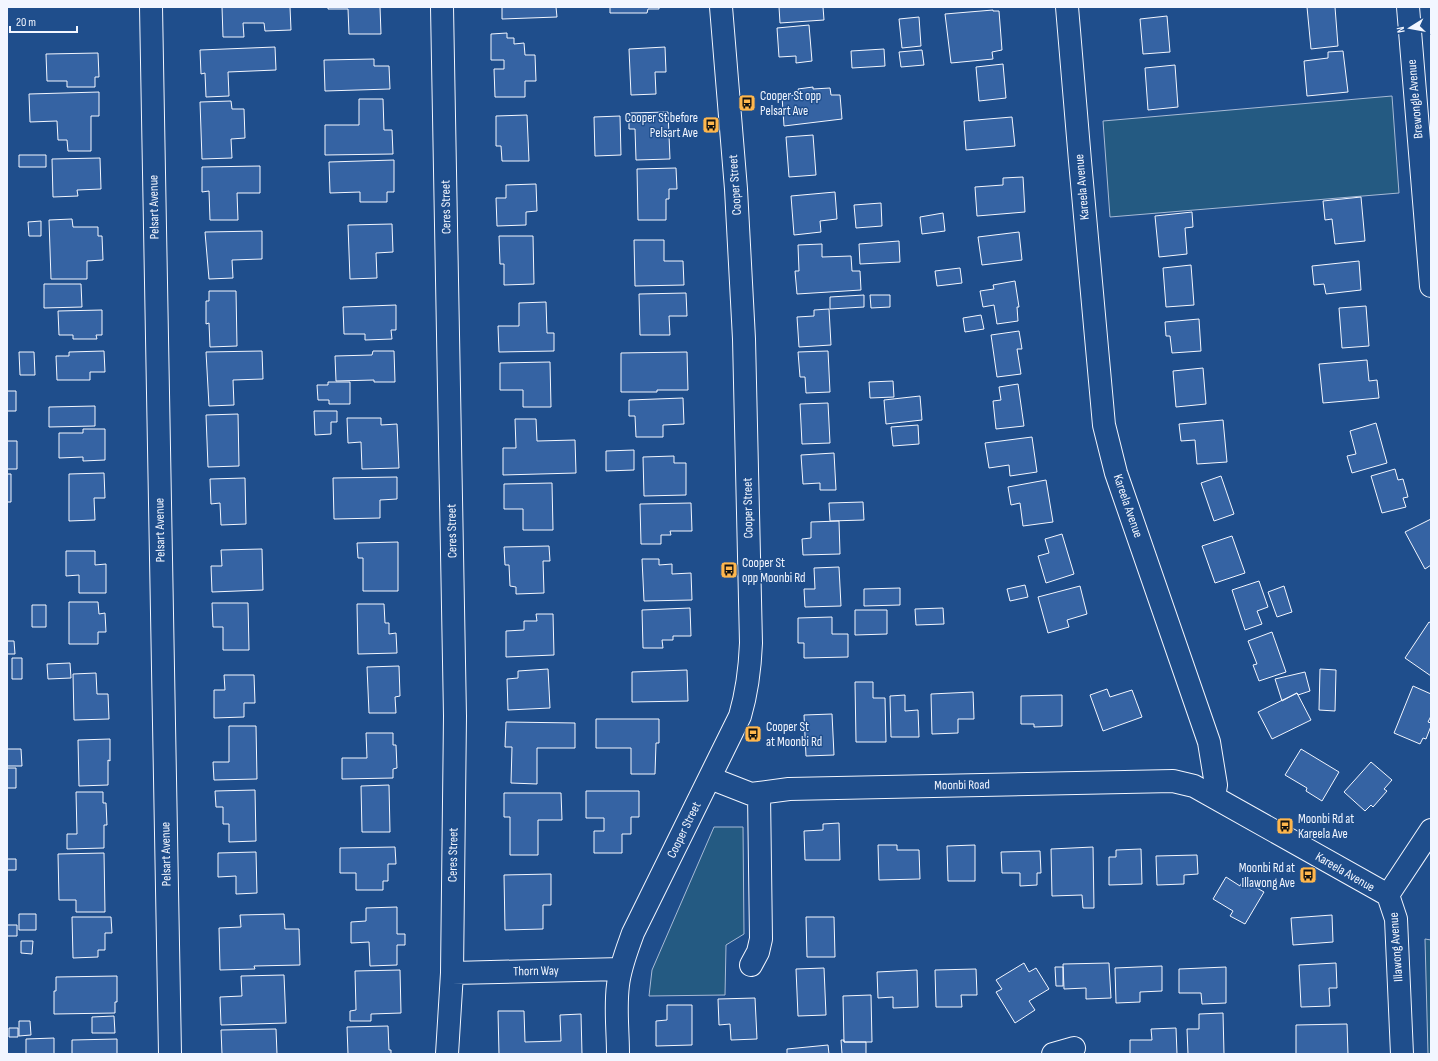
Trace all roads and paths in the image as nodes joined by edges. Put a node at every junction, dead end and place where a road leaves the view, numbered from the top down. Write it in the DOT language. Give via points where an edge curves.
graph roads {
  1 [pos="151,7"];
  2 [pos="442,7"];
  3 [pos="721,7"];
  4 [pos="1068,7"];
  5 [pos="1408,7"];
  6 [pos="1431,286"];
  7 [pos="710,778"];
  8 [pos="759,794"];
  9 [pos="1214,796"];
  10 [pos="1431,830"];
  11 [pos="1388,896"];
  12 [pos="750,965"];
  13 [pos="621,969"];
  14 [pos="452,973"];
  15 [pos="1074,1048"];
  16 [pos="170,1054"];
  17 [pos="447,1054"];
  18 [pos="618,1054"];
  19 [pos="1053,1054"];
  20 [pos="1402,1054"];
  1 -- 16 [label="street, Pelsart Avenue"];
  2 -- 14 [label="street, Ceres Street" via="455,716"];
  3 -- 7 [label="street, Cooper Street" via="736,189 744,339 751,643 746,696 740,716"];
  4 -- 9 [label="street, Kareela Avenue" via="1104,425 1116,473 1210,746 1216,785"];
  5 -- 6 [label="street, Brewongle Avenue"];
  7 -- 8 [label="street, Moonbi Road" via="744,793"];
  7 -- 13 [label="street, Cooper Street" via="633,933"];
  8 -- 9 [label="street, Moonbi Road" via="789,789 1160,780 1184,783"];
  8 -- 12 [label="street" via="761,939 758,952"];
  9 -- 11 [label="street, Kareela Avenue"];
  10 -- 11 [label="street, Illawong Avenue"];
  11 -- 20 [label="street, Illawong Avenue" via="1396,919"];
  13 -- 14 [label="street, Thorn Way"];
  13 -- 18 [label="street, Cooper Street" via="617,1004"];
  14 -- 17 [label="street, Ceres Street"];
  15 -- 19 [label="street"];
}
